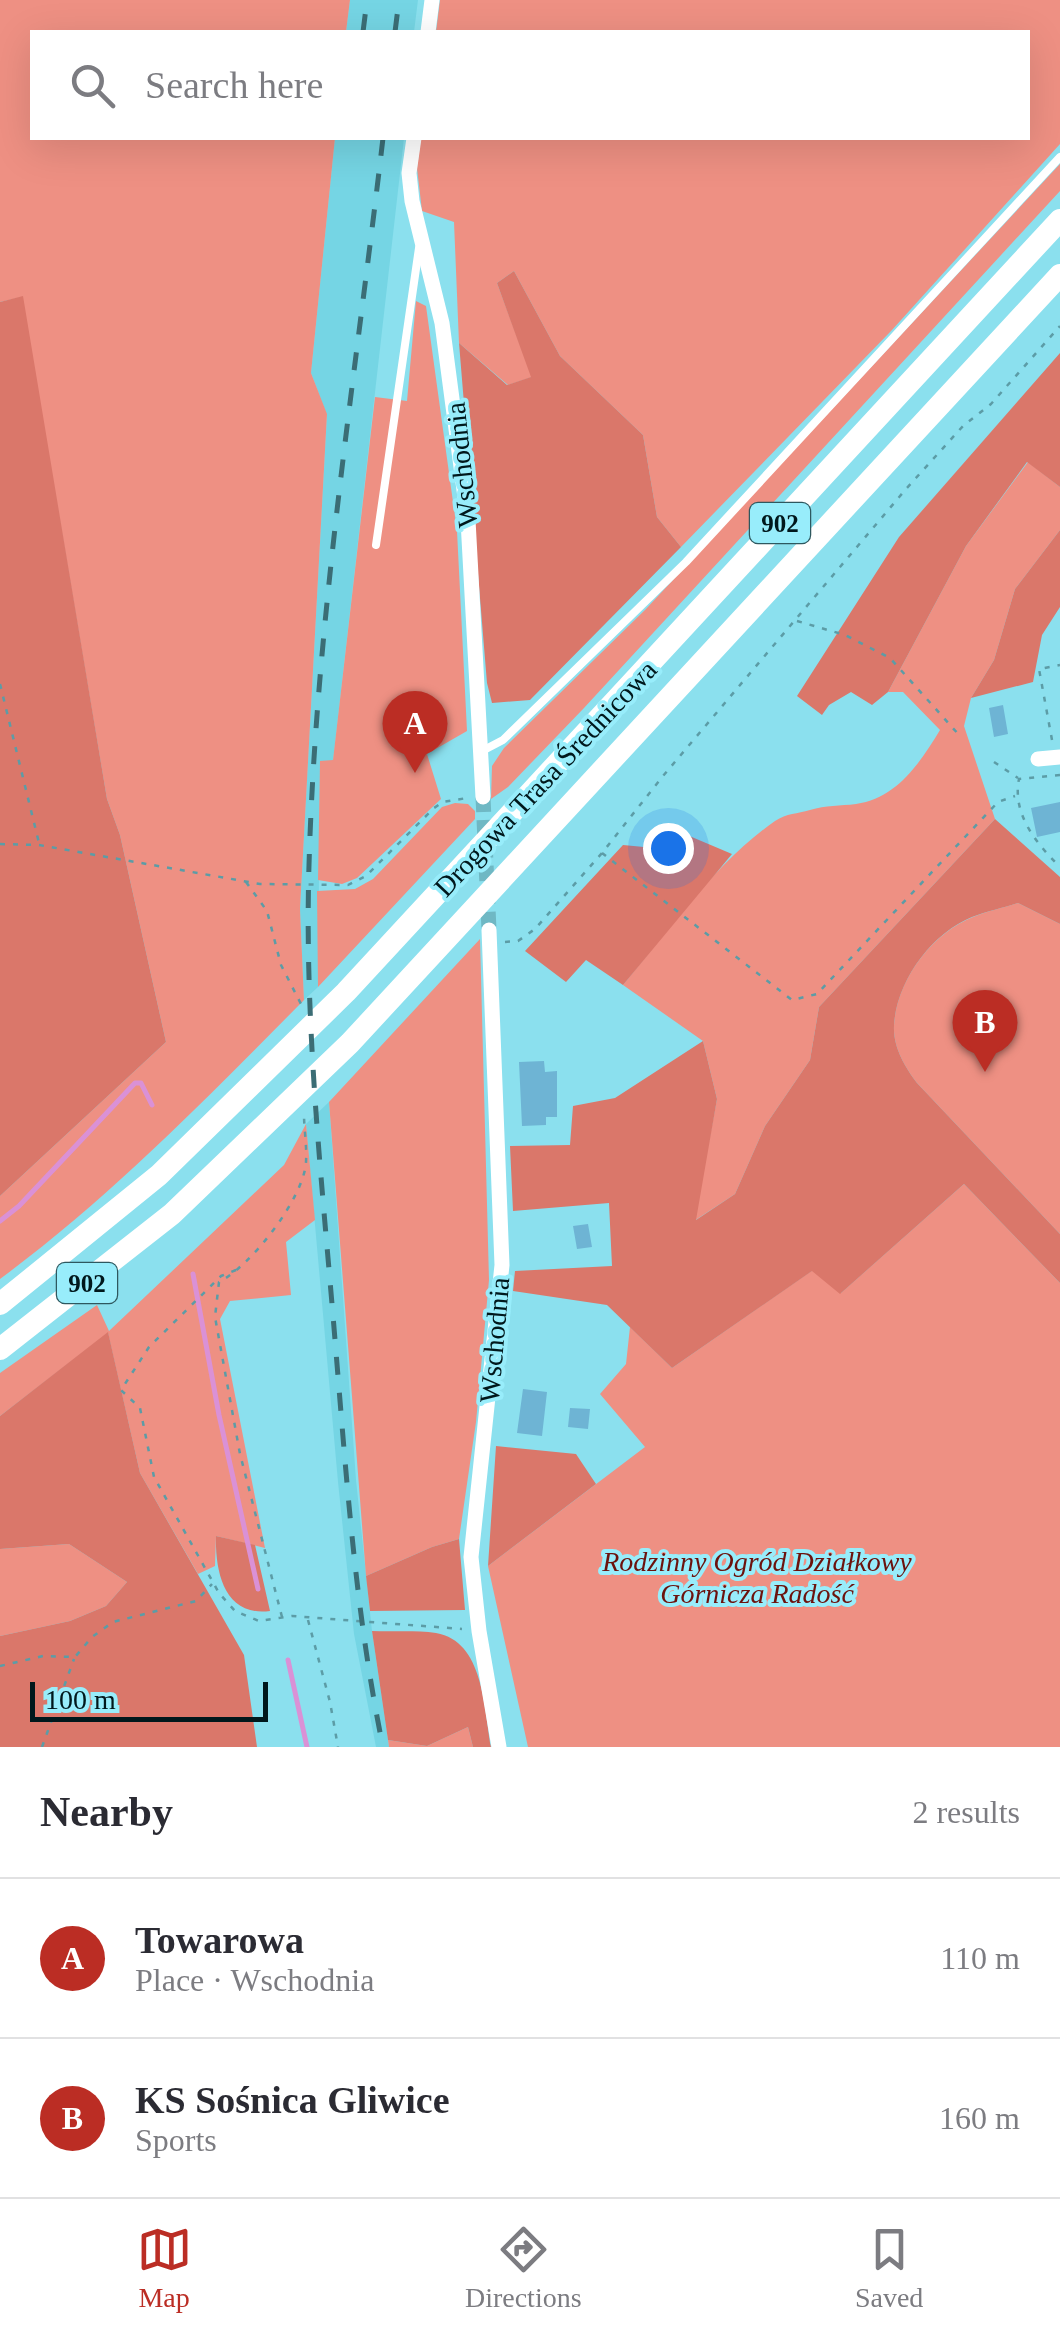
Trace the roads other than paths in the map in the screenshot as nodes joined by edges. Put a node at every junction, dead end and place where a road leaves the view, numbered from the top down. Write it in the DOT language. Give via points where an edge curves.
graph roads {
  1 [pos="432,0"];
  2 [pos="428,30"];
  3 [pos="414,140"];
  4 [pos="1060,156"];
  5 [pos="1060,220"];
  6 [pos="420,240"];
  7 [pos="1060,275"];
  8 [pos="376,546"];
  9 [pos="1056,749"];
  10 [pos="481,751"];
  11 [pos="1038,759"];
  12 [pos="484,797"];
  13 [pos="490,936"];
  14 [pos="0,1304"];
  15 [pos="0,1349"];
  16 [pos="500,1747"];
  1 -- 2 [label="street"];
  3 -- 6 [label="street, Wschodnia" via="410,174"];
  4 -- 10 [label="lane" via="686,562 503,740"];
  5 -- 14 [label="main road, Drogowa Trasa Średnicowa / 902" via="346,992 159,1175"];
  6 -- 8 [label="lane"];
  6 -- 10 [label="street, Wschodnia" via="451,375 468,520"];
  7 -- 15 [label="main road, Drogowa Trasa Średnicowa / 902" via="350,1044 172,1214"];
  9 -- 11 [label="street"];
  10 -- 12 [label="street, Wschodnia"];
  13 -- 16 [label="street, Wschodnia" via="502,1251 471,1557"];
}
